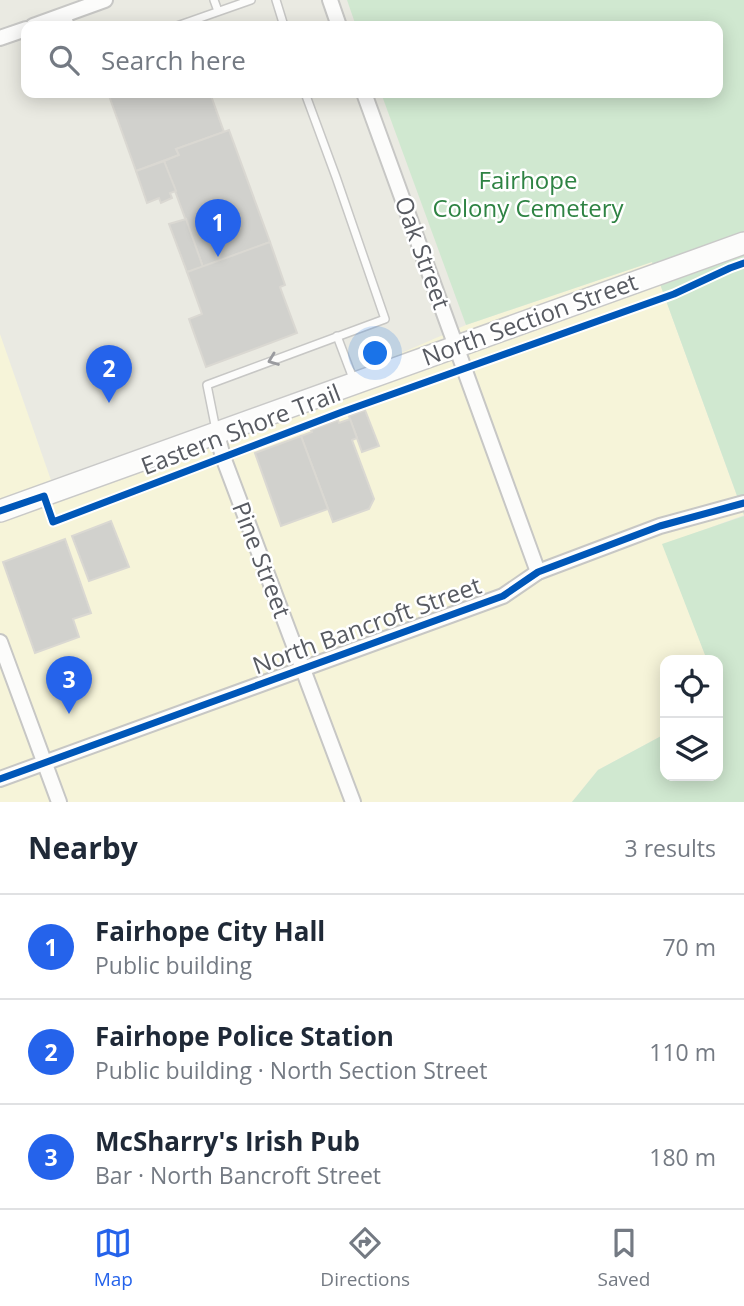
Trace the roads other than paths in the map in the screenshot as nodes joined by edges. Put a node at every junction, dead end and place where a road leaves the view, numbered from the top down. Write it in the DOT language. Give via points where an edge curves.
graph roads {
  1 [pos="105,0"];
  2 [pos="214,0"];
  3 [pos="251,0"];
  4 [pos="276,0"];
  5 [pos="330,0"];
  6 [pos="218,12"];
  7 [pos="68,20"];
  8 [pos="192,21"];
  9 [pos="282,21"];
  10 [pos="338,21"];
  11 [pos="21,31"];
  12 [pos="0,38"];
  13 [pos="307,98"];
  14 [pos="366,98"];
  15 [pos="744,243"];
  16 [pos="337,336"];
  17 [pos="456,346"];
  18 [pos="355,384"];
  19 [pos="217,434"];
  20 [pos="744,503"];
  21 [pos="0,511"];
  22 [pos="538,572"];
  23 [pos="0,642"];
  24 [pos="303,670"];
  25 [pos="45,763"];
  26 [pos="0,779"];
  27 [pos="59,802"];
  28 [pos="353,802"];
  1 -- 7 [label="street"];
  2 -- 6 [label="lane"];
  3 -- 6 [label="lane"];
  4 -- 9 [label="lane"];
  5 -- 10 [label="street"];
  6 -- 8 [label="lane"];
  11 -- 12 [label="street"];
  13 -- 16 [label="lane" via="385,319"];
  14 -- 17 [label="street, Oak Street"];
  15 -- 17 [label="main road, North Section Street"];
  16 -- 18 [label="lane"];
  16 -- 19 [label="lane, one-way" via="207,385"];
  17 -- 18 [label="main road, North Section Street"];
  17 -- 22 [label="street, Oak Street"];
  18 -- 19 [label="main road, North Section Street"];
  19 -- 21 [label="main road, North Section Street"];
  19 -- 24 [label="street, Pine Street"];
  20 -- 22 [label="street, North Bancroft Street" via="660,526"];
  22 -- 24 [label="street, North Bancroft Street" via="503,596"];
  23 -- 25 [label="street"];
  24 -- 25 [label="street, North Bancroft Street"];
  24 -- 28 [label="street, Pine Street"];
  25 -- 26 [label="street, North Bancroft Street"];
  25 -- 27 [label="street"];
}
